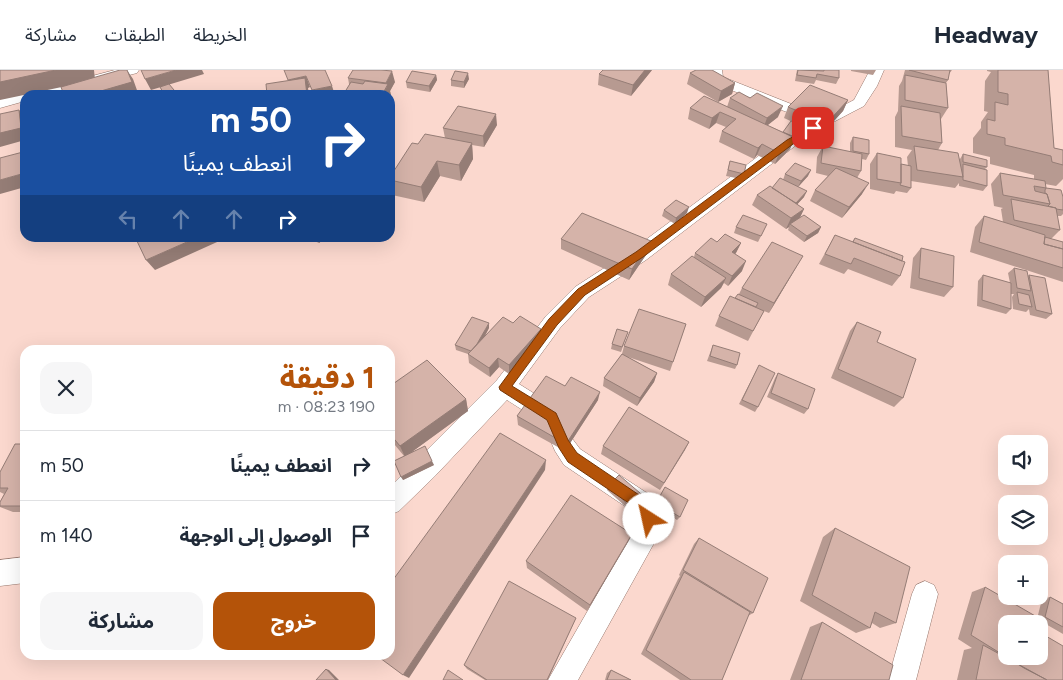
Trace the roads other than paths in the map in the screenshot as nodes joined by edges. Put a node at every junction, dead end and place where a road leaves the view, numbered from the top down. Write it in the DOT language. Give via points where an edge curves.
graph roads {
  1 [pos="132,70"];
  2 [pos="715,70"];
  3 [pos="877,70"];
  4 [pos="54,90"];
  5 [pos="20,98"];
  6 [pos="0,103"];
  7 [pos="824,122"];
  8 [pos="504,387"];
  9 [pos="395,497"];
  10 [pos="20,571"];
  11 [pos="0,573"];
  12 [pos="924,594"];
  13 [pos="562,680"];
  14 [pos="902,680"];
  1 -- 4 [label="street"];
  2 -- 7 [label="street" via="716,79"];
  3 -- 7 [label="street" via="859,103"];
  5 -- 6 [label="street"];
  7 -- 8 [label="street" via="790,142 639,255 582,292 553,322"];
  8 -- 9 [label="street"];
  8 -- 13 [label="street" via="551,416 572,458 644,506 649,519 644,536"];
  10 -- 11 [label="street"];
  12 -- 14 [label="street"];
}
